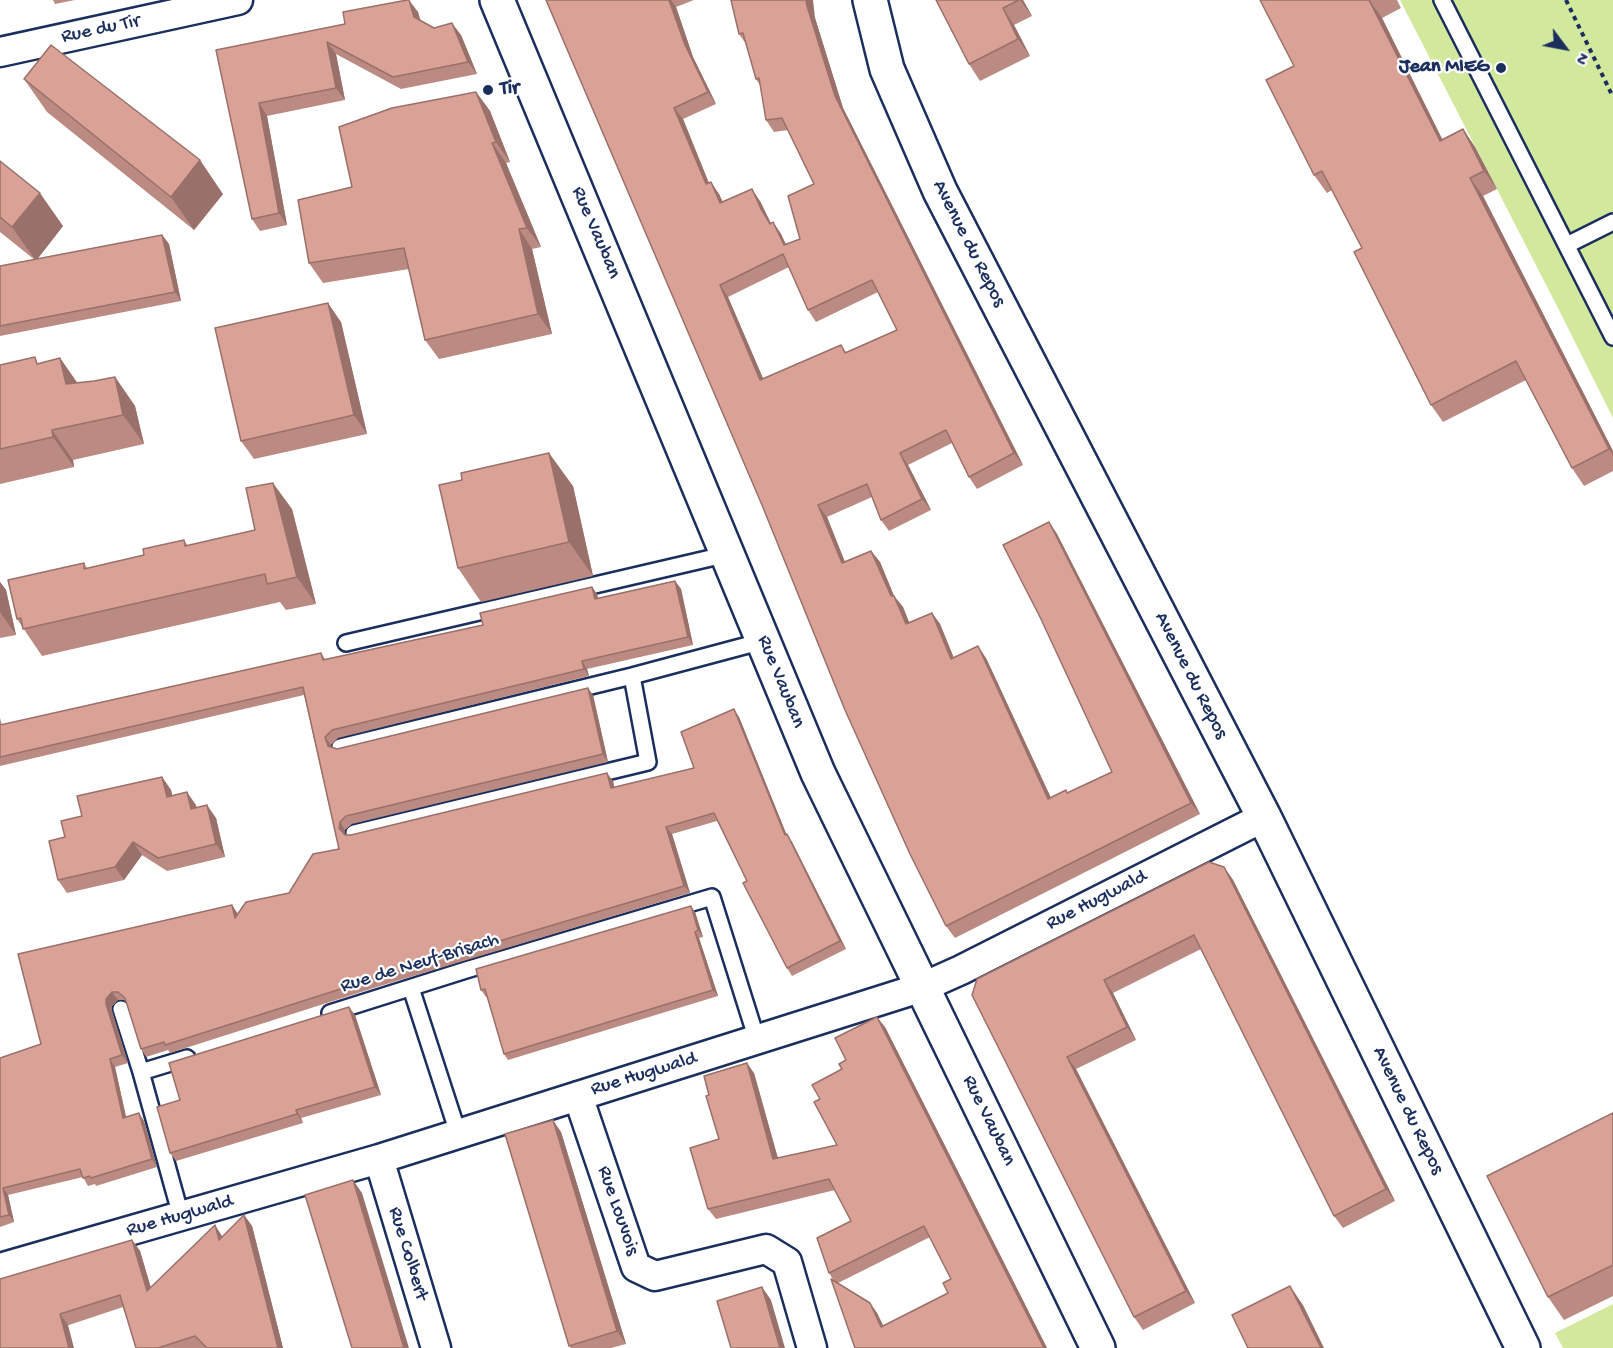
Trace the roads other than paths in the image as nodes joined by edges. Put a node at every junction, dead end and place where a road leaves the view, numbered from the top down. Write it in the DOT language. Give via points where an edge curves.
graph roads {
  1 [pos="238,0"];
  2 [pos="497,0"];
  3 [pos="870,0"];
  4 [pos="1442,0"];
  5 [pos="0,52"];
  6 [pos="1613,222"];
  7 [pos="1567,245"];
  8 [pos="1613,337"];
  9 [pos="728,554"];
  10 [pos="763,641"];
  11 [pos="346,642"];
  12 [pos="632,676"];
  13 [pos="340,747"];
  14 [pos="1264,817"];
  15 [pos="354,833"];
  16 [pos="923,987"];
  17 [pos="411,988"];
  18 [pos="121,1009"];
  19 [pos="319,1017"];
  20 [pos="757,1040"];
  21 [pos="196,1055"];
  22 [pos="141,1072"];
  23 [pos="578,1096"];
  24 [pos="458,1133"];
  25 [pos="379,1159"];
  26 [pos="181,1216"];
  27 [pos="0,1268"];
  28 [pos="436,1348"];
  29 [pos="812,1348"];
  30 [pos="1098,1348"];
  31 [pos="1523,1348"];
  1 -- 5 [label="street, Rue du Tir"];
  2 -- 9 [label="main road, Rue Vauban"];
  3 -- 14 [label="main road, Avenue du Repos" via="887,69 939,191"];
  4 -- 7 [label="lane"];
  6 -- 7 [label="lane"];
  7 -- 8 [label="lane"];
  9 -- 10 [label="main road, Rue Vauban"];
  9 -- 11 [label="lane"];
  10 -- 12 [label="lane"];
  10 -- 16 [label="main road, Rue Vauban" via="818,773"];
  12 -- 13 [label="lane"];
  12 -- 15 [label="lane" via="648,762"];
  14 -- 16 [label="street, Rue Hugwald"];
  14 -- 31 [label="main road, Avenue du Repos"];
  16 -- 20 [label="street, Rue Hugwald"];
  16 -- 30 [label="main road, Rue Vauban"];
  17 -- 19 [label="lane, Rue de Neuf-Brisach"];
  17 -- 20 [label="lane, Rue de Neuf-Brisach" via="712,897"];
  17 -- 24 [label="lane"];
  18 -- 22 [label="lane"];
  20 -- 23 [label="street, Rue Hugwald"];
  21 -- 22 [label="lane"];
  22 -- 26 [label="lane"];
  23 -- 24 [label="street, Rue Hugwald"];
  23 -- 29 [label="street, Rue Louvois" via="636,1268 655,1276 766,1249 787,1262"];
  24 -- 25 [label="street, Rue Hugwald"];
  25 -- 26 [label="street, Rue Hugwald"];
  25 -- 28 [label="street, Rue Colbert"];
  26 -- 27 [label="street, Rue Hugwald"];
}
